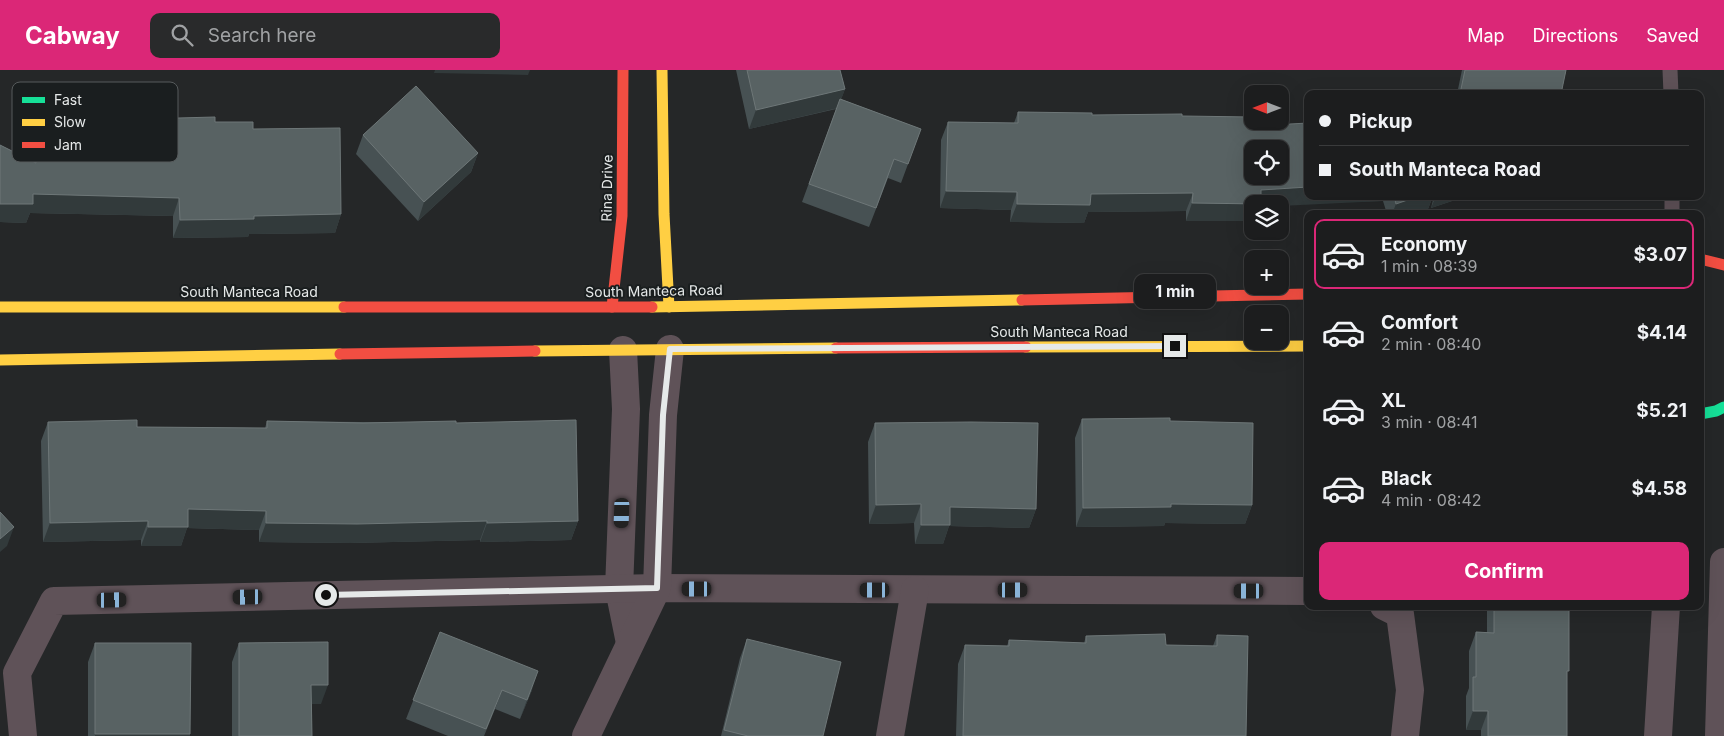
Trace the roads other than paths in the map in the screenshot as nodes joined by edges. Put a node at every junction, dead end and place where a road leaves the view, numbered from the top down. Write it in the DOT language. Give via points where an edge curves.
graph roads {
  1 [pos="623,70"];
  2 [pos="662,70"];
  3 [pos="1670,70"];
  4 [pos="1670,90"];
  5 [pos="1704,260"];
  6 [pos="1724,265"];
  7 [pos="1304,294"];
  8 [pos="0,307"];
  9 [pos="612,307"];
  10 [pos="669,307"];
  11 [pos="1304,346"];
  12 [pos="670,349"];
  13 [pos="623,350"];
  14 [pos="0,360"];
  15 [pos="1724,407"];
  16 [pos="1704,413"];
  17 [pos="1724,562"];
  18 [pos="657,588"];
  19 [pos="619,589"];
  20 [pos="915,590"];
  21 [pos="1304,592"];
  22 [pos="1392,610"];
  23 [pos="1666,610"];
  24 [pos="630,643"];
  25 [pos="23,736"];
  26 [pos="586,736"];
  27 [pos="890,736"];
  28 [pos="1405,736"];
  29 [pos="1658,736"];
  30 [pos="1719,736"];
  1 -- 9 [label="street, Rina Drive" via="622,216"];
  2 -- 10 [label="street"];
  3 -- 4 [label="lane"];
  5 -- 6 [label="street"];
  7 -- 10 [label="street, South Manteca Road"];
  8 -- 9 [label="street, South Manteca Road"];
  9 -- 10 [label="street, South Manteca Road"];
  11 -- 12 [label="street, South Manteca Road"];
  12 -- 13 [label="street, South Manteca Road"];
  12 -- 18 [label="street" via="663,415"];
  13 -- 14 [label="street, South Manteca Road"];
  13 -- 19 [label="street" via="626,409"];
  15 -- 16 [label="street"];
  17 -- 30 [label="street"];
  18 -- 19 [label="street"];
  18 -- 20 [label="street"];
  18 -- 24 [label="street"];
  19 -- 24 [label="street"];
  19 -- 25 [label="street" via="54,601 17,673"];
  20 -- 21 [label="street"];
  20 -- 27 [label="street"];
  22 -- 28 [label="street" via="1400,614 1410,690"];
  23 -- 29 [label="street"];
  24 -- 26 [label="street"];
}
